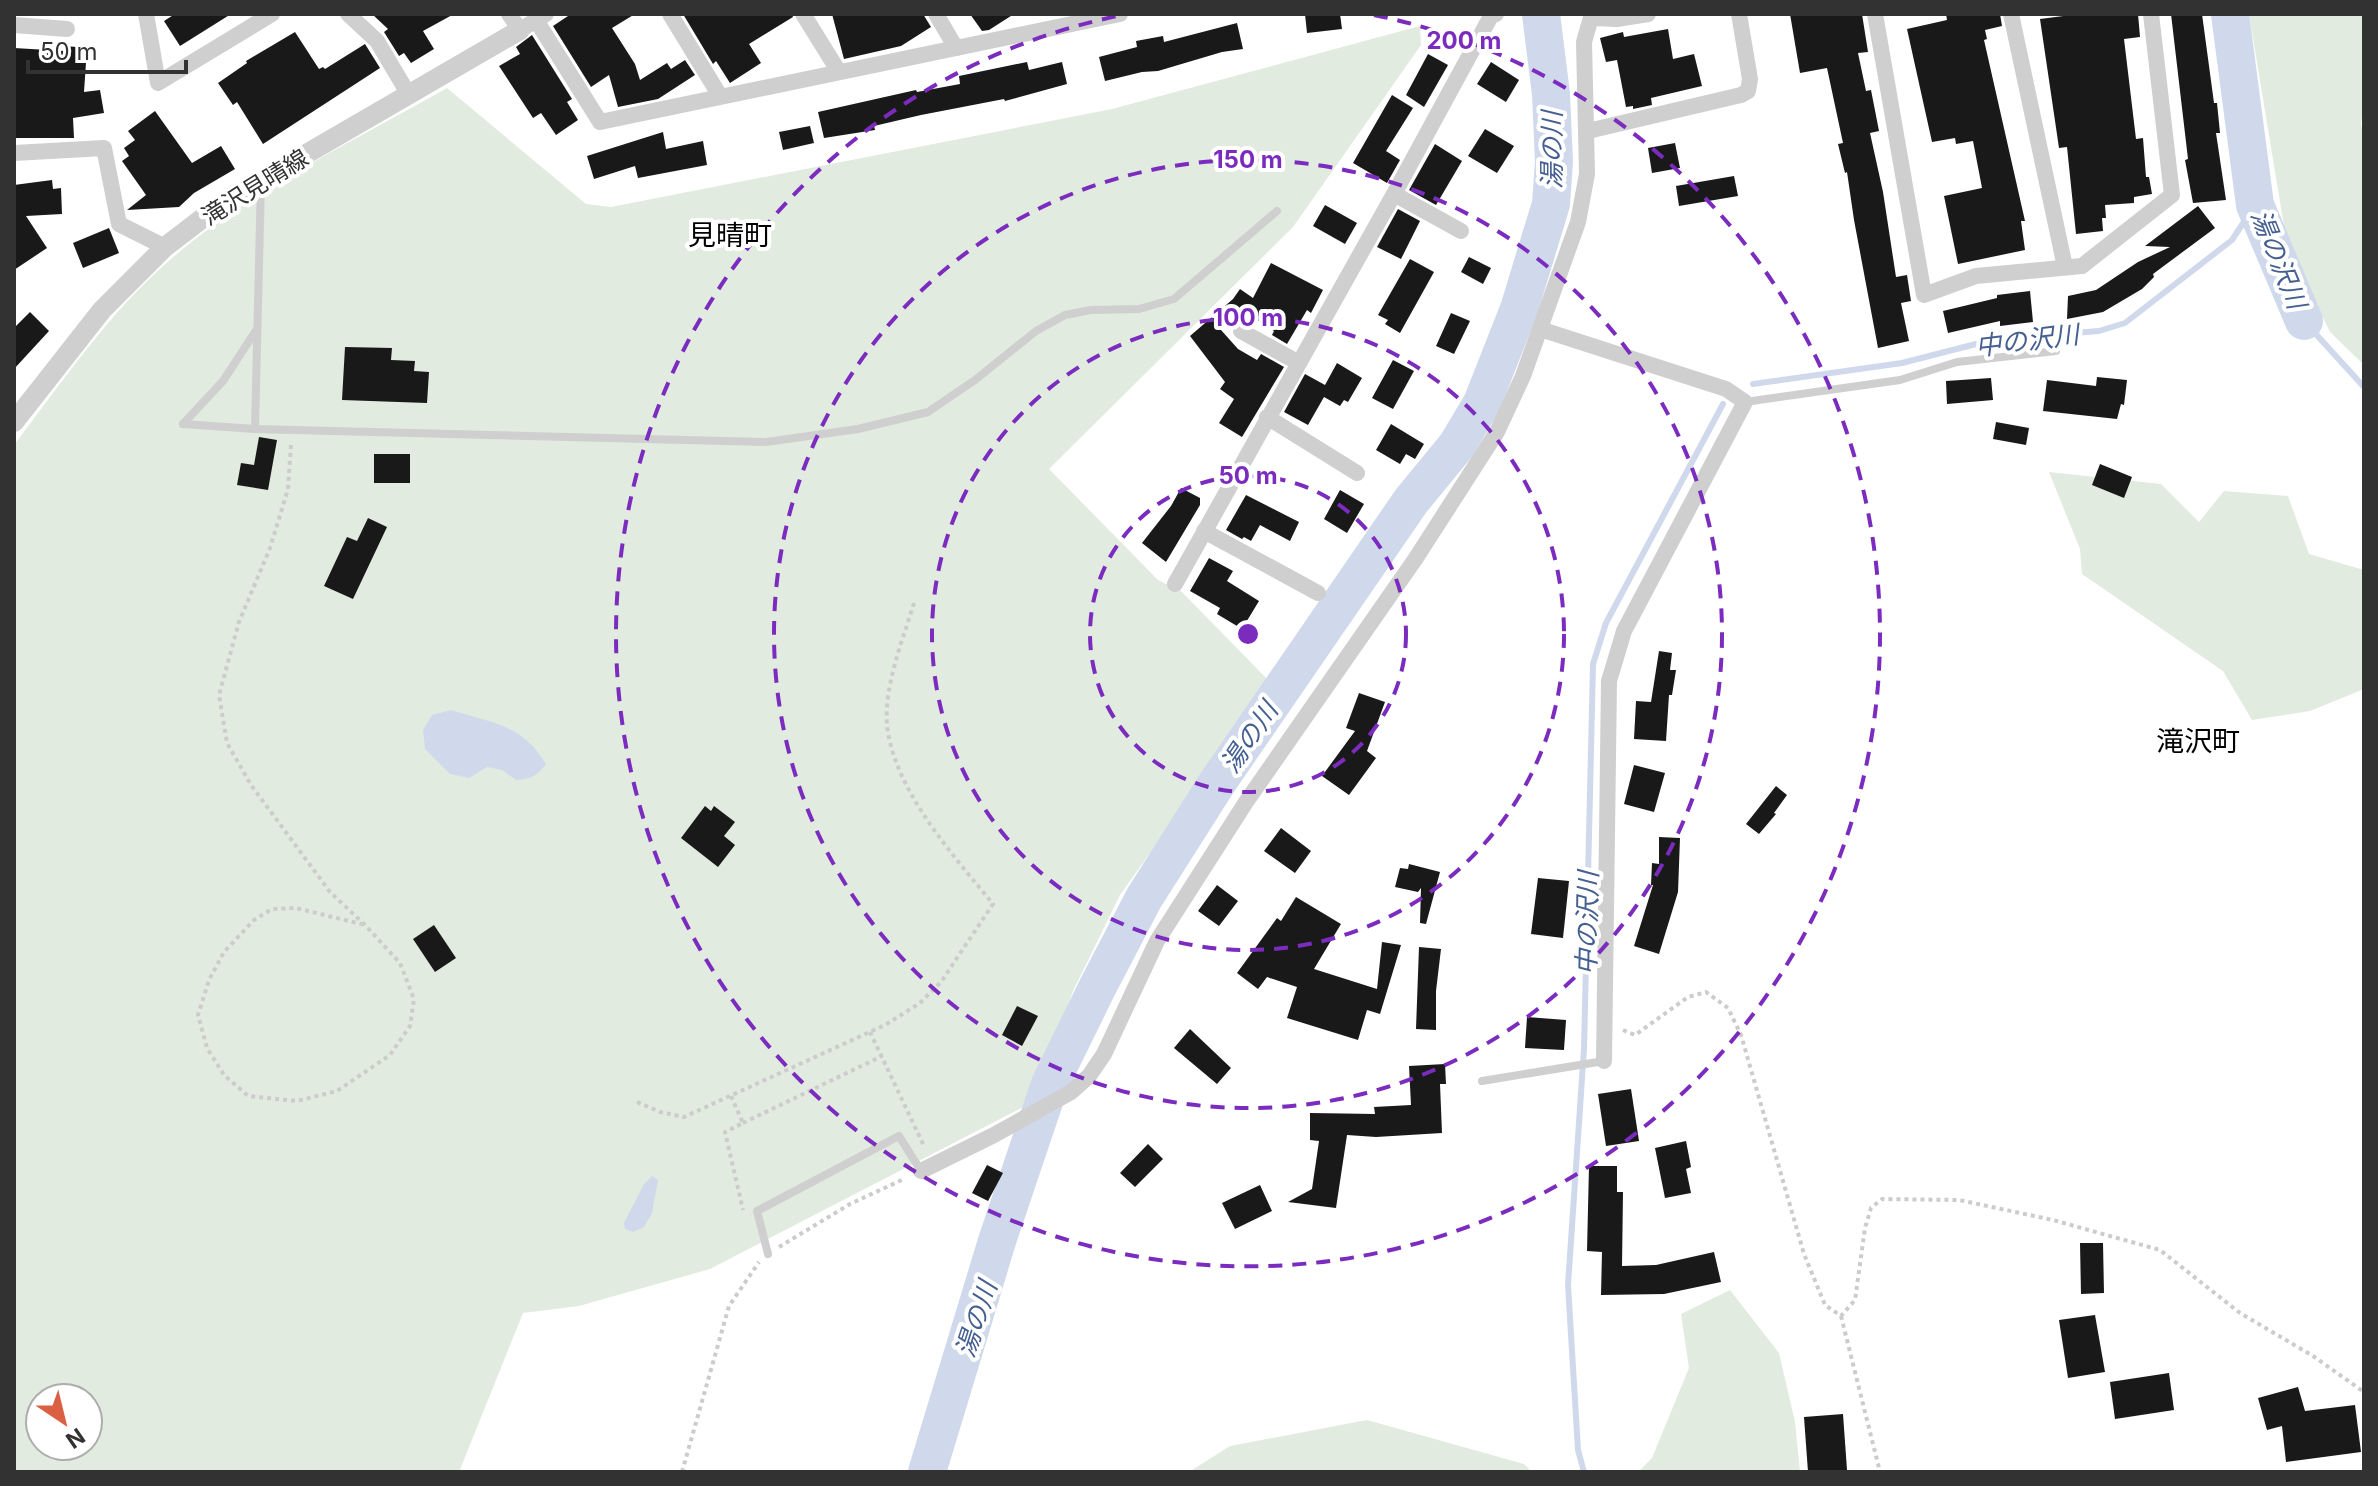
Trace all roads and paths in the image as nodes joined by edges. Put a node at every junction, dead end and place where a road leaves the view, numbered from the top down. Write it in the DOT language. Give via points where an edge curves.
graph roads {
  1 [pos="146,14"];
  2 [pos="272,14"];
  3 [pos="348,14"];
  4 [pos="670,14"];
  5 [pos="803,14"];
  6 [pos="936,14"];
  7 [pos="1120,14"];
  8 [pos="1496,14"];
  9 [pos="1648,14"];
  10 [pos="1739,14"];
  11 [pos="1875,14"];
  12 [pos="2011,14"];
  13 [pos="2151,14"];
  14 [pos="1592,16"];
  15 [pos="1070,19"];
  16 [pos="528,20"];
  17 [pos="14,25"];
  18 [pos="67,29"];
  19 [pos="956,48"];
  20 [pos="839,72"];
  21 [pos="409,95"];
  22 [pos="720,96"];
  23 [pos="1588,131"];
  24 [pos="14,153"];
  25 [pos="261,181"];
  26 [pos="1394,194"];
  27 [pos="1277,211"];
  28 [pos="1461,231"];
  29 [pos="165,247"];
  30 [pos="2065,267"];
  31 [pos="257,329"];
  32 [pos="1540,329"];
  33 [pos="1241,331"];
  34 [pos="2056,351"];
  35 [pos="1299,363"];
  36 [pos="1745,402"];
  37 [pos="1267,417"];
  38 [pos="14,422"];
  39 [pos="255,429"];
  40 [pos="292,430"];
  41 [pos="1357,473"];
  42 [pos="1204,531"];
  43 [pos="1175,584"];
  44 [pos="1318,593"];
  45 [pos="914,603"];
  46 [pos="365,925"];
  47 [pos="1605,1024"];
  48 [pos="870,1032"];
  49 [pos="882,1056"];
  50 [pos="1597,1062"];
  51 [pos="1482,1081"];
  52 [pos="731,1096"];
  53 [pos="637,1102"];
  54 [pos="743,1123"];
  55 [pos="927,1168"];
  56 [pos="744,1216"];
  57 [pos="768,1254"];
  58 [pos="753,1255"];
  59 [pos="755,1265"];
  60 [pos="1841,1316"];
  61 [pos="2364,1392"];
  62 [pos="682,1472"];
  63 [pos="1880,1472"];
  1 -- 2 [label="street" via="158,83"];
  3 -- 21 [label="street" via="377,41"];
  4 -- 22 [label="street"];
  5 -- 20 [label="street"];
  6 -- 19 [label="street"];
  7 -- 15 [label="street"];
  8 -- 26 [label="street"];
  9 -- 14 [label="street"];
  10 -- 23 [label="street" via="1748,91"];
  11 -- 30 [label="street" via="1924,295 1976,276"];
  12 -- 30 [label="street"];
  13 -- 30 [label="street" via="2172,195 2082,266"];
  14 -- 23 [label="street" via="1584,42"];
  15 -- 19 [label="street"];
  16 -- 21 [label="street, 滝沢見晴線"];
  16 -- 22 [label="street" via="600,122"];
  17 -- 18 [label="street"];
  19 -- 20 [label="street"];
  20 -- 22 [label="street"];
  21 -- 25 [label="street, 滝沢見晴線"];
  23 -- 32 [label="street" via="1578,222"];
  24 -- 29 [label="street" via="104,148 119,224"];
  25 -- 29 [label="street, 滝沢見晴線"];
  25 -- 31 [label="lane"];
  26 -- 28 [label="street"];
  26 -- 35 [label="street"];
  27 -- 40 [label="lane" via="1174,299 1139,309 1065,315 928,412 858,429 766,442"];
  29 -- 38 [label="street, 滝沢見晴線" via="102,310"];
  31 -- 39 [label="lane"];
  31 -- 39 [label="lane" via="223,381 183,424"];
  32 -- 36 [label="street" via="1726,389"];
  32 -- 55 [label="street" via="1497,432 1157,941 1089,1076 1071,1092"];
  33 -- 35 [label="street"];
  34 -- 36 [label="lane" via="1957,362 1900,380"];
  35 -- 37 [label="street"];
  36 -- 47 [label="street" via="1624,631 1609,681"];
  37 -- 41 [label="street"];
  37 -- 42 [label="street"];
  39 -- 40 [label="lane"];
  40 -- 46 [label="path" via="288,489 239,622 219,695 227,743 251,785 330,892"];
  42 -- 43 [label="street"];
  42 -- 44 [label="street"];
  45 -- 48 [label="path" via="892,678 887,723 896,761 923,813 993,904 931,993"];
  46 -- 46 [label="path" via="400,963 414,999 410,1026 390,1055 337,1091 297,1101 248,1096 224,1075 207,1048 198,1015 224,952 272,909 296,908"];
  47 -- 50 [label="street"];
  47 -- 60 [label="path" via="1635,1035 1688,997 1706,992 1728,1008 1741,1035 1804,1254 1825,1305"];
  48 -- 49 [label="path"];
  48 -- 52 [label="path"];
  49 -- 54 [label="path"];
  49 -- 55 [label="path"];
  50 -- 51 [label="lane"];
  52 -- 53 [label="path" via="684,1117"];
  52 -- 54 [label="path"];
  54 -- 56 [label="path" via="725,1132"];
  55 -- 57 [label="path" via="850,1204"];
  55 -- 57 [label="lane" via="899,1136 757,1211"];
  57 -- 59 [label="path"];
  58 -- 59 [label="path"];
  59 -- 62 [label="path" via="729,1306"];
  60 -- 61 [label="path" via="1855,1300 1871,1208 1882,1199 1959,1200 2160,1250 2240,1313"];
  60 -- 63 [label="path"];
}
